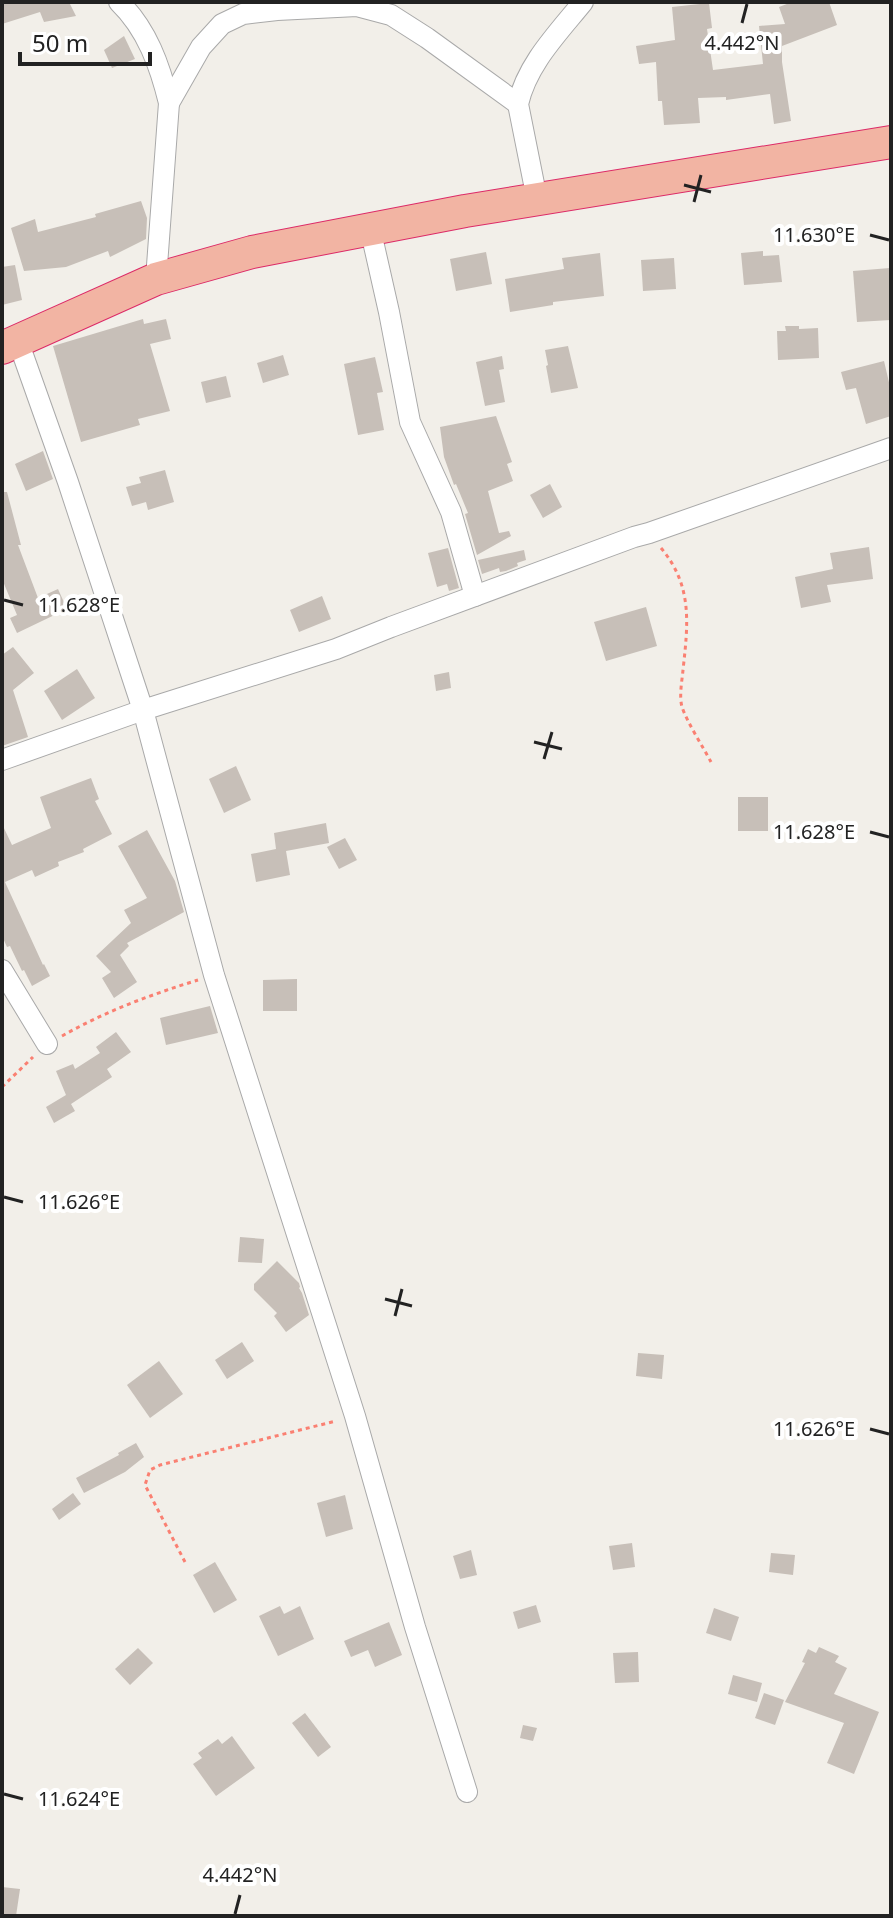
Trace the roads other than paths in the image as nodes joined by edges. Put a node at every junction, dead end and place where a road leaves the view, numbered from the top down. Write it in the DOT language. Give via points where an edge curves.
graph roads {
  1 [pos="119,2"];
  2 [pos="583,2"];
  3 [pos="169,103"];
  4 [pos="518,104"];
  5 [pos="891,142"];
  6 [pos="537,199"];
  7 [pos="370,228"];
  8 [pos="156,279"];
  9 [pos="10,344"];
  10 [pos="891,448"];
  11 [pos="475,596"];
  12 [pos="143,710"];
  13 [pos="2,760"];
  14 [pos="2,970"];
  15 [pos="47,1044"];
  16 [pos="467,1792"];
  1 -- 3 [label="street" via="145,36"];
  2 -- 4 [label="street" via="540,55"];
  3 -- 4 [label="street" via="201,47 222,24 243,14 357,6 391,15"];
  3 -- 8 [label="street"];
  4 -- 6 [label="street"];
  5 -- 6 [label="highway"];
  6 -- 7 [label="highway"];
  7 -- 8 [label="highway" via="252,252"];
  7 -- 11 [label="street" via="410,422 451,512"];
  8 -- 9 [label="highway"];
  9 -- 12 [label="street" via="68,482"];
  10 -- 11 [label="street"];
  11 -- 12 [label="street" via="336,649"];
  12 -- 13 [label="street"];
  12 -- 16 [label="street" via="214,975 355,1416"];
  14 -- 15 [label="street"];
}
